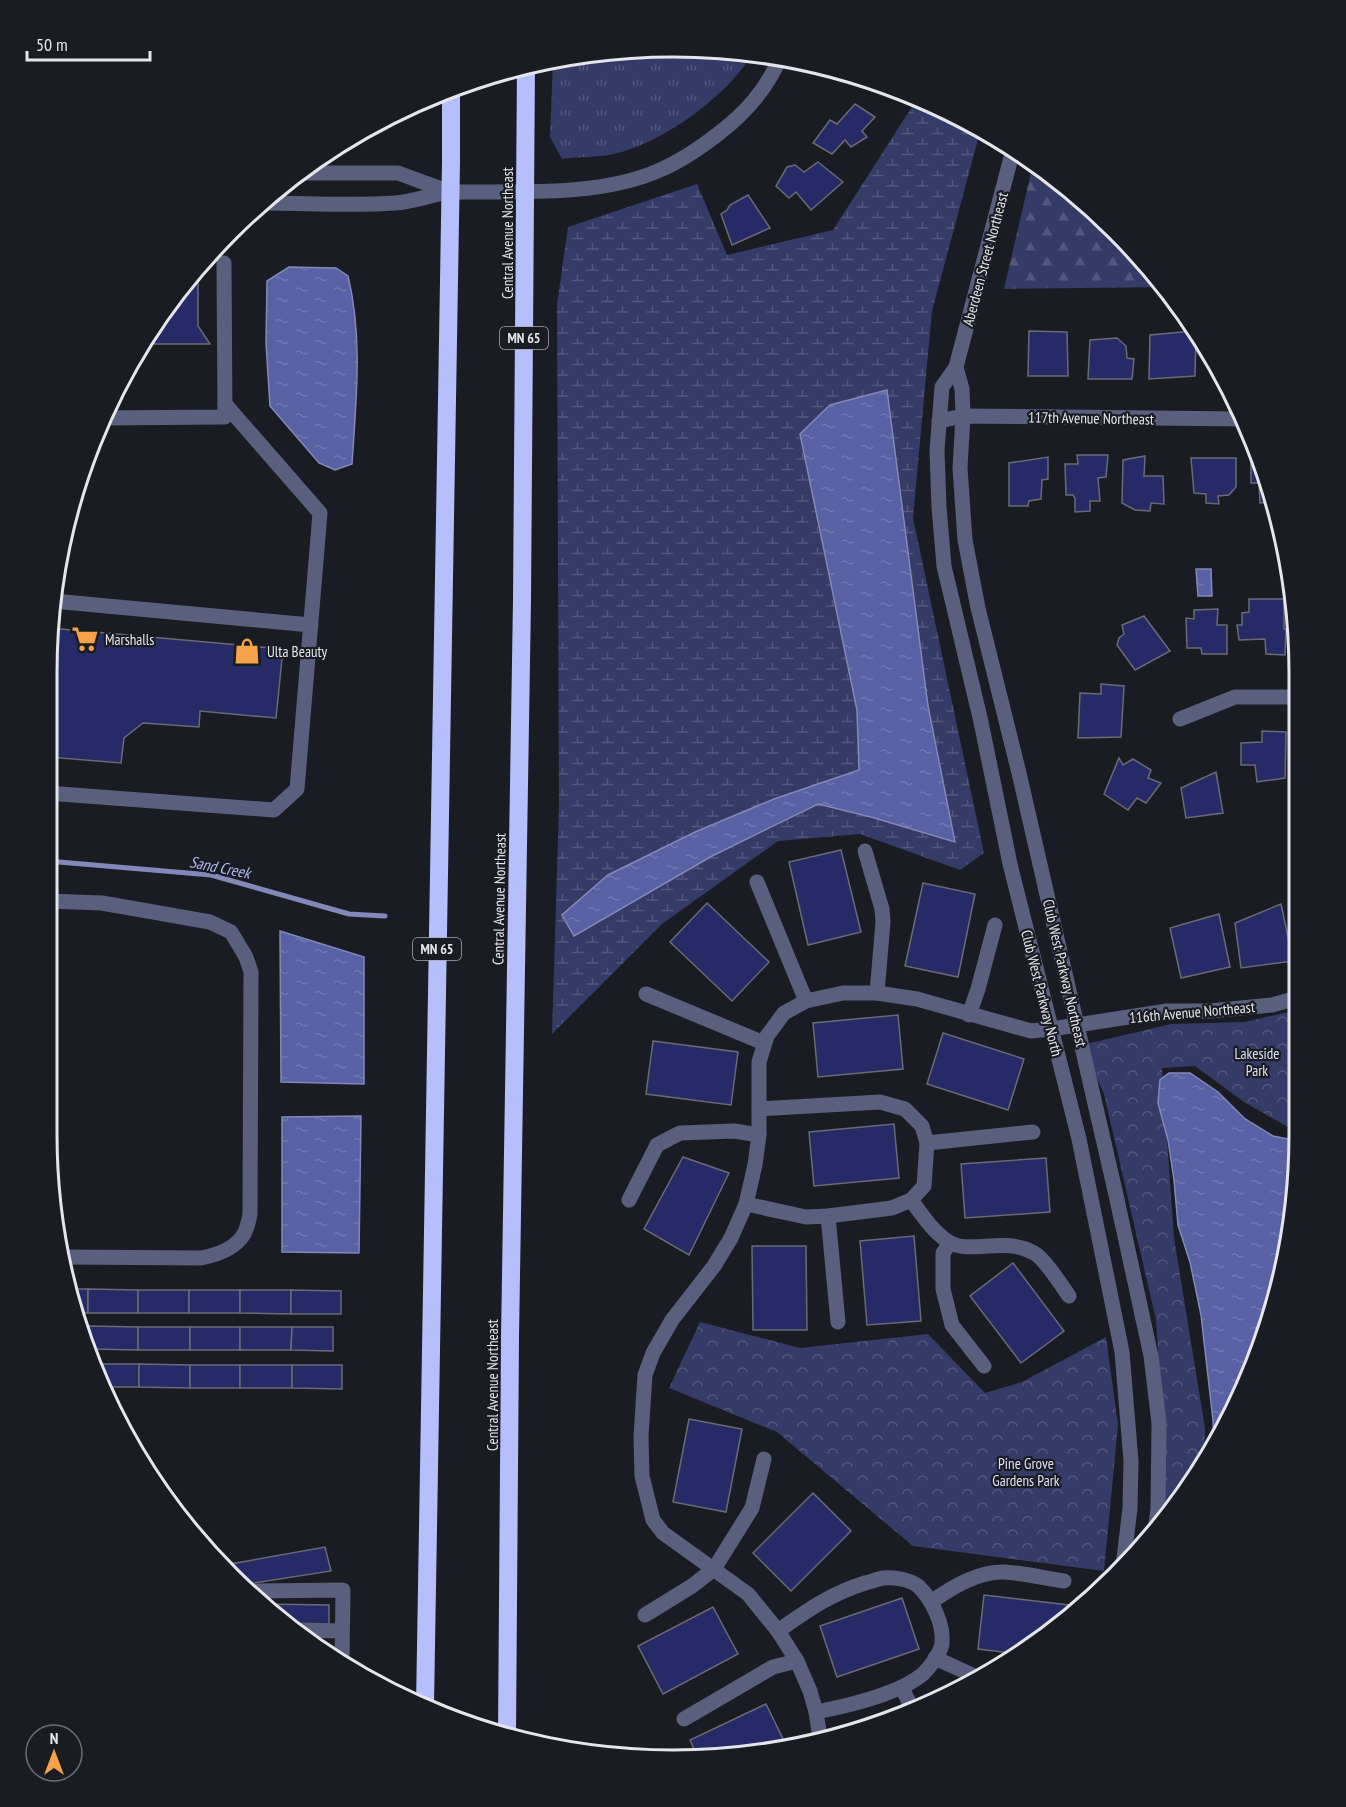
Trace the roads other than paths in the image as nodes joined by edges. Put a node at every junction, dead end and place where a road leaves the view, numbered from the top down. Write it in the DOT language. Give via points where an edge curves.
graph roads {
  1 [pos="777,66"];
  2 [pos="526,75"];
  3 [pos="451,99"];
  4 [pos="1011,158"];
  5 [pos="314,173"];
  6 [pos="450,192"];
  7 [pos="525,193"];
  8 [pos="276,202"];
  9 [pos="224,263"];
  10 [pos="956,368"];
  11 [pos="225,404"];
  12 [pos="963,416"];
  13 [pos="113,418"];
  14 [pos="1233,419"];
  15 [pos="939,421"];
  16 [pos="61,602"];
  17 [pos="311,625"];
  18 [pos="1289,698"];
  19 [pos="1180,719"];
  20 [pos="57,794"];
  21 [pos="865,851"];
  22 [pos="758,882"];
  23 [pos="57,901"];
  24 [pos="995,925"];
  25 [pos="877,993"];
  26 [pos="646,994"];
  27 [pos="1289,1000"];
  28 [pos="806,1001"];
  29 [pos="969,1015"];
  30 [pos="1077,1024"];
  31 [pos="1051,1029"];
  32 [pos="764,1043"];
  33 [pos="759,1109"];
  34 [pos="1033,1132"];
  35 [pos="759,1136"];
  36 [pos="927,1143"];
  37 [pos="629,1200"];
  38 [pos="911,1200"];
  39 [pos="746,1204"];
  40 [pos="828,1216"];
  41 [pos="950,1242"];
  42 [pos="70,1257"];
  43 [pos="1069,1296"];
  44 [pos="838,1322"];
  45 [pos="984,1366"];
  46 [pos="764,1459"];
  47 [pos="1157,1515"];
  48 [pos="1125,1553"];
  49 [pos="714,1569"];
  50 [pos="1064,1581"];
  51 [pos="260,1591"];
  52 [pos="931,1602"];
  53 [pos="645,1615"];
  54 [pos="308,1630"];
  55 [pos="342,1631"];
  56 [pos="778,1631"];
  57 [pos="342,1653"];
  58 [pos="935,1658"];
  59 [pos="797,1661"];
  60 [pos="969,1673"];
  61 [pos="902,1688"];
  62 [pos="425,1697"];
  63 [pos="909,1703"];
  64 [pos="816,1712"];
  65 [pos="684,1719"];
  66 [pos="507,1727"];
  67 [pos="819,1732"];
  1 -- 7 [label="street" via="751,104 728,126 659,171 606,185"];
  2 -- 7 [label="highway, Central Avenue Northeast / MN 65"];
  3 -- 6 [label="highway, MN 65"];
  4 -- 10 [label="street, Aberdeen Street Northeast"];
  5 -- 6 [label="street" via="398,173"];
  6 -- 7 [label="street"];
  6 -- 8 [label="street" via="397,203"];
  6 -- 62 [label="highway, MN 65"];
  7 -- 66 [label="highway, Central Avenue Northeast / MN 65"];
  9 -- 11 [label="street"];
  10 -- 12 [label="street, Aberdeen Street Northeast" via="962,388"];
  10 -- 15 [label="street, Aberdeen Street Northeast" via="942,387"];
  11 -- 13 [label="street" via="225,417"];
  11 -- 17 [label="street" via="320,513"];
  12 -- 14 [label="street, 117th Avenue Northeast"];
  12 -- 15 [label="street, 117th Avenue Northeast"];
  12 -- 30 [label="street, Club West Parkway Northeast" via="960,468 965,540"];
  15 -- 31 [label="street, Club West Parkway North" via="944,566"];
  16 -- 17 [label="street"];
  17 -- 20 [label="street" via="297,789 274,810"];
  18 -- 19 [label="street" via="1235,697"];
  21 -- 25 [label="street" via="882,909"];
  22 -- 28 [label="street"];
  23 -- 42 [label="street" via="102,903 210,922 231,932 251,972 250,1214 244,1234 218,1255 201,1258"];
  24 -- 29 [label="street"];
  25 -- 28 [label="street, 116th Avenue Northeast" via="843,993"];
  25 -- 29 [label="street, 116th Avenue Northeast" via="917,999"];
  26 -- 32 [label="street"];
  27 -- 30 [label="street, 116th Avenue Northeast"];
  28 -- 32 [label="street" via="784,1013"];
  29 -- 31 [label="street, 116th Avenue Northeast" via="1031,1031"];
  30 -- 31 [label="street, 116th Avenue Northeast"];
  30 -- 47 [label="street, Club West Parkway Northeast" via="1150,1356 1159,1423"];
  31 -- 48 [label="street, Club West Parkway North" via="1079,1139 1122,1352 1131,1461"];
  32 -- 33 [label="street" via="759,1062"];
  33 -- 35 [label="street"];
  33 -- 36 [label="street" via="880,1101 905,1109 922,1126"];
  34 -- 36 [label="street"];
  35 -- 37 [label="street" via="734,1131 680,1133 657,1145"];
  35 -- 39 [label="street"];
  36 -- 38 [label="street" via="924,1186"];
  38 -- 40 [label="street" via="892,1208"];
  38 -- 41 [label="street" via="931,1226"];
  39 -- 40 [label="street" via="806,1216"];
  39 -- 49 [label="street" via="714,1266 672,1320 645,1375 642,1476 653,1520 663,1533"];
  40 -- 44 [label="street"];
  41 -- 43 [label="street" via="965,1247 1019,1246 1037,1254"];
  41 -- 45 [label="street" via="943,1253 943,1288 952,1325"];
  46 -- 49 [label="street" via="752,1508"];
  49 -- 53 [label="street"];
  49 -- 56 [label="street" via="748,1594"];
  50 -- 52 [label="street" via="1003,1572 989,1574"];
  51 -- 55 [label="street" via="343,1590"];
  52 -- 56 [label="street" via="916,1585 882,1578 818,1602"];
  52 -- 58 [label="street" via="942,1644"];
  54 -- 55 [label="street"];
  55 -- 57 [label="street"];
  56 -- 59 [label="street"];
  58 -- 60 [label="street"];
  58 -- 61 [label="street" via="924,1673"];
  59 -- 64 [label="street"];
  59 -- 65 [label="street" via="772,1667"];
  61 -- 63 [label="street"];
  61 -- 64 [label="street"];
  64 -- 67 [label="street"];
}
